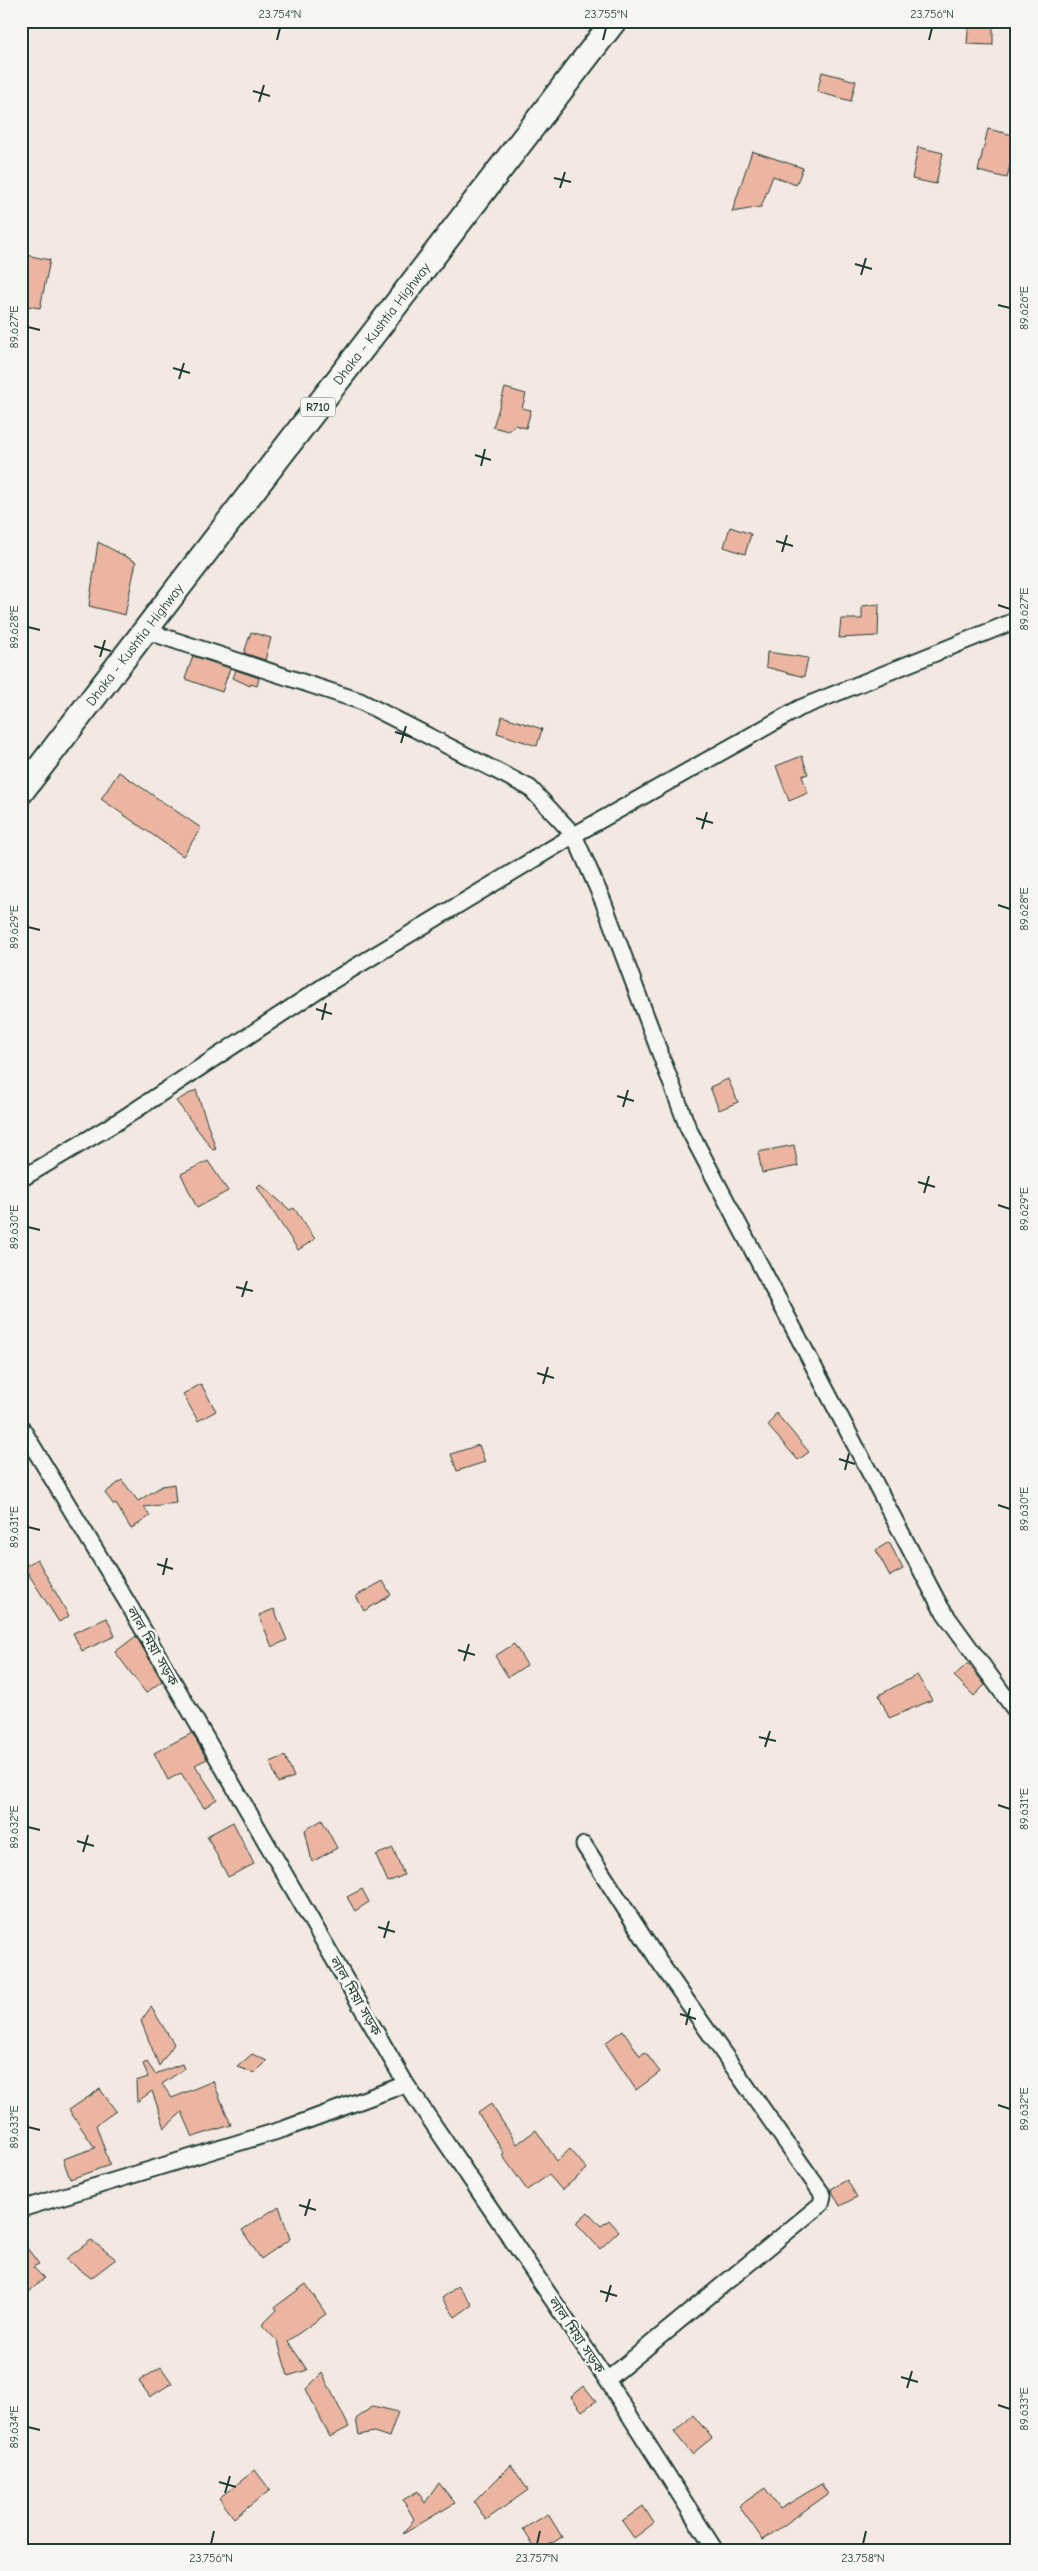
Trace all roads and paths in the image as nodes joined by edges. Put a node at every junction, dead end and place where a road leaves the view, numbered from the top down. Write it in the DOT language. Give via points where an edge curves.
graph roads {
  1 [pos="614,21"];
  2 [pos="1017,620"];
  3 [pos="146,631"];
  4 [pos="21,792"];
  5 [pos="574,835"];
  6 [pos="21,1179"];
  7 [pos="21,1427"];
  8 [pos="1017,1713"];
  9 [pos="584,1845"];
  10 [pos="406,2084"];
  11 [pos="21,2209"];
  12 [pos="607,2380"];
  13 [pos="715,2550"];
  1 -- 3 [label="main road, Dhaka - Kushtia Highway / R710"];
  2 -- 5 [label="street" via="800,708"];
  3 -- 4 [label="main road, Dhaka - Kushtia Highway / R710"];
  3 -- 5 [label="street" via="360,701 530,788"];
  5 -- 6 [label="street" via="327,984 122,1119"];
  5 -- 8 [label="street" via="603,901 688,1128 941,1608"];
  7 -- 10 [label="street, লাল মিয়া সড়ক" via="130,1607"];
  9 -- 12 [label="street" via="658,1960 823,2196 821,2204"];
  10 -- 11 [label="street" via="284,2129"];
  10 -- 12 [label="street, লাল মিয়া সড়ক"];
  12 -- 13 [label="street, লাল মিয়া সড়ক"];
}
